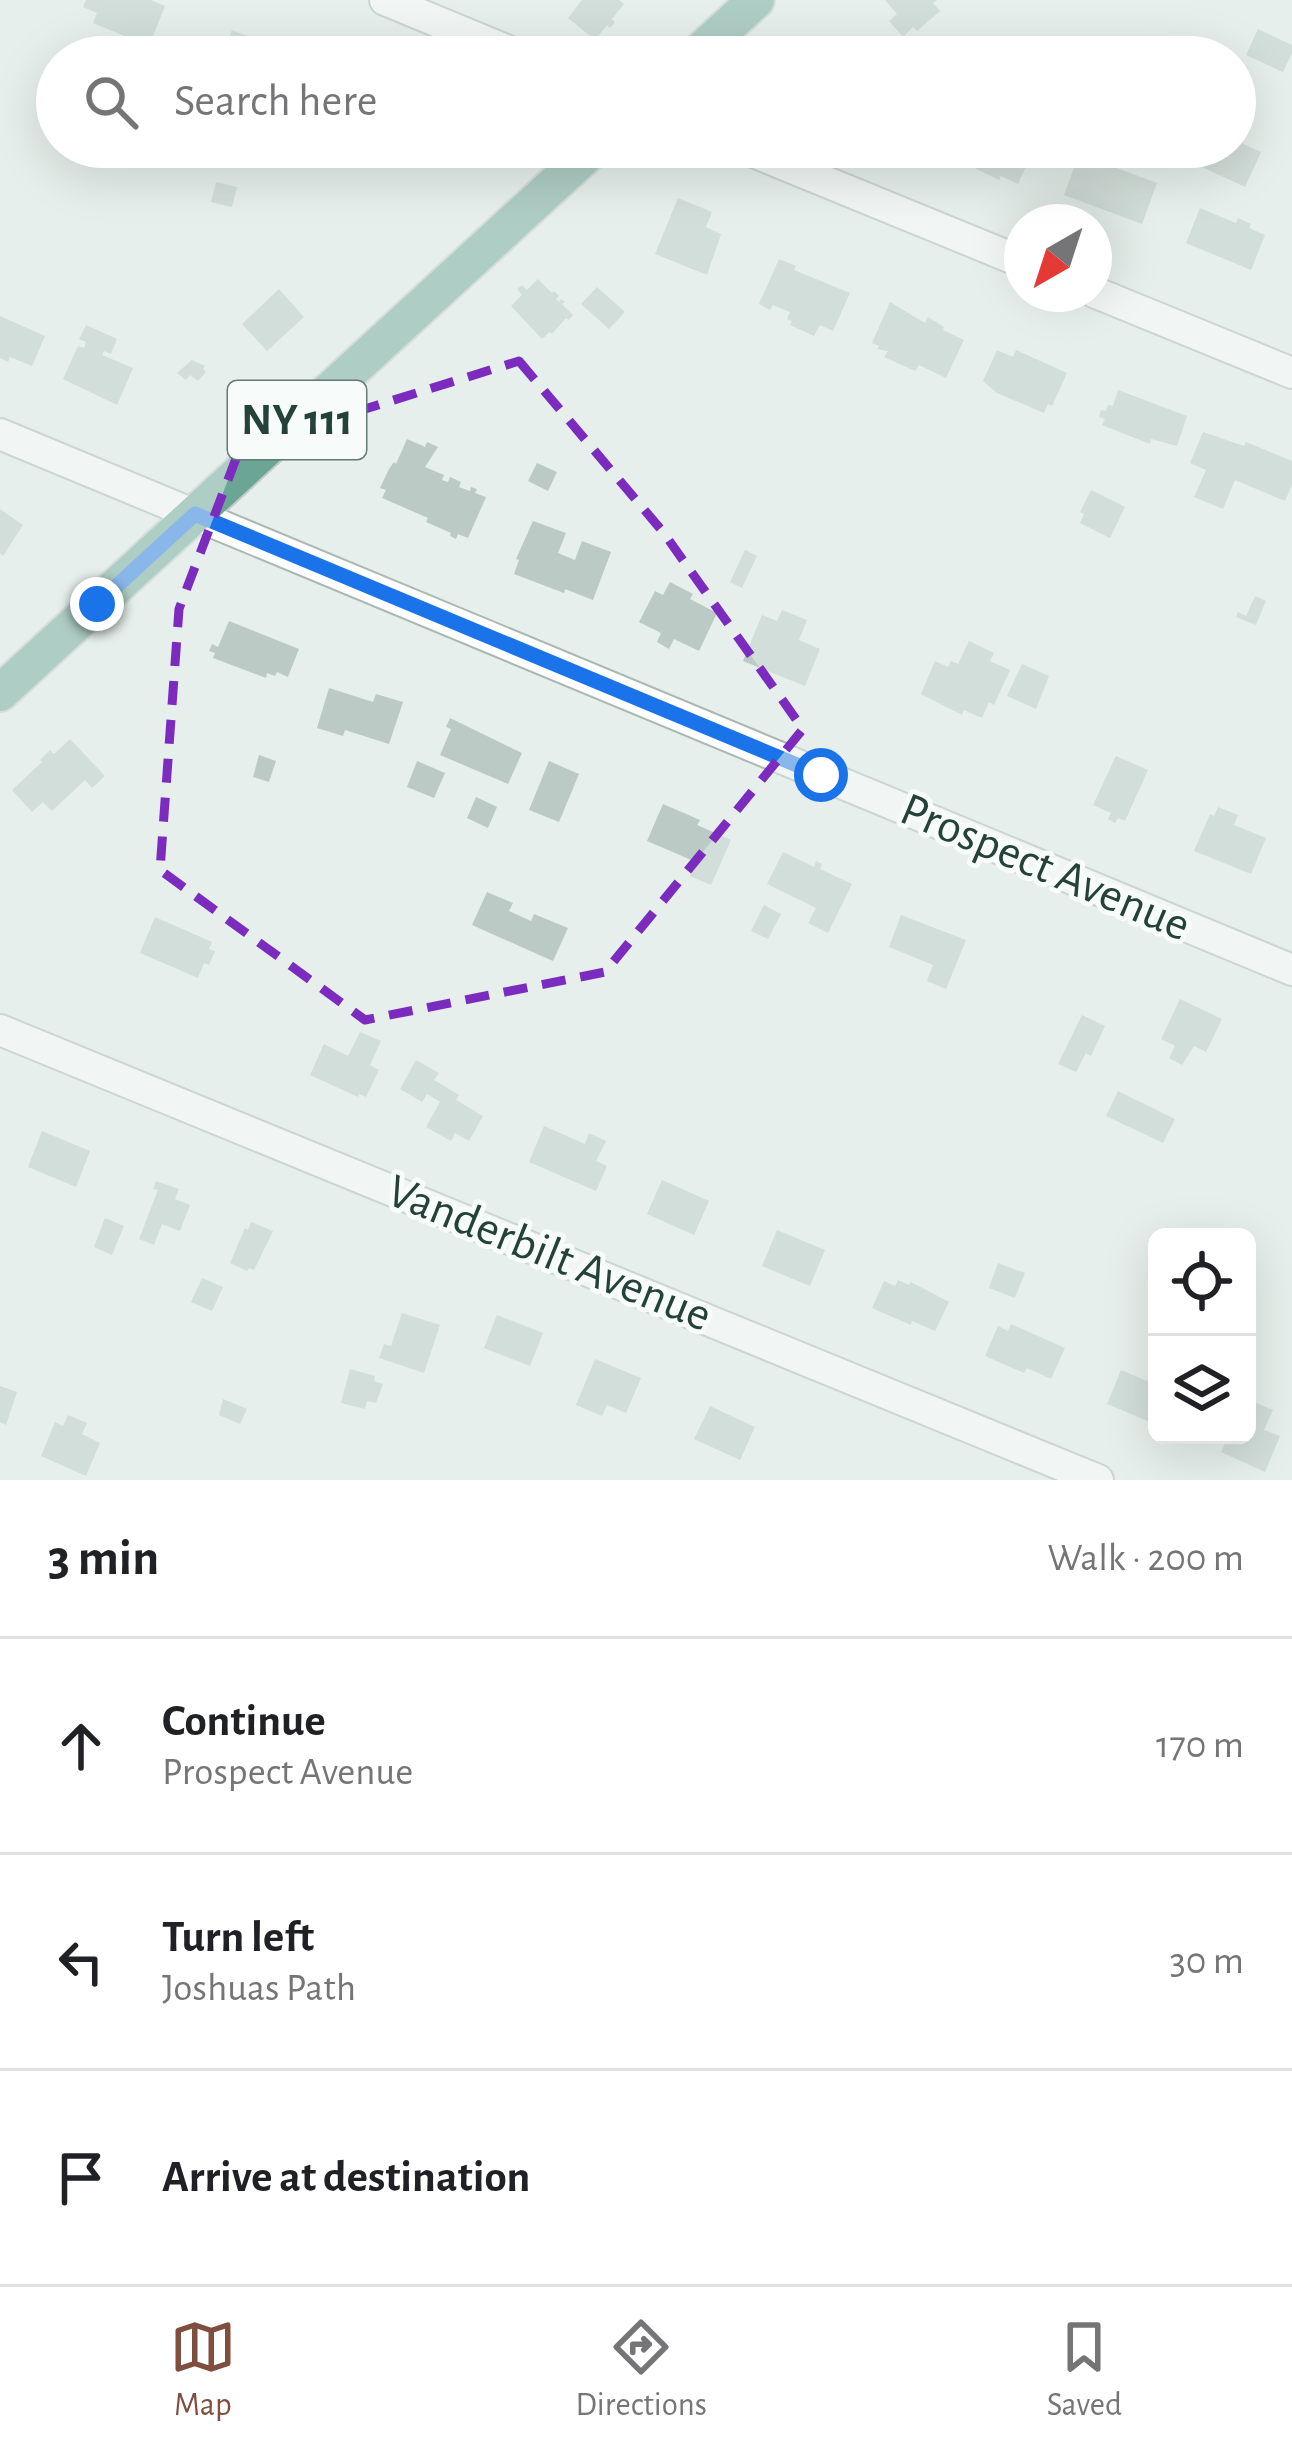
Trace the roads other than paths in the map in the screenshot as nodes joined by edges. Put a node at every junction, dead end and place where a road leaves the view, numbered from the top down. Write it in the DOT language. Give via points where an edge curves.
graph roads {
  1 [pos="385,0"];
  2 [pos="756,0"];
  3 [pos="472,36"];
  4 [pos="717,36"];
  5 [pos="572,168"];
  6 [pos="791,168"];
  7 [pos="1004,255"];
  8 [pos="1112,299"];
  9 [pos="1292,373"];
  10 [pos="0,434"];
  11 [pos="195,514"];
  12 [pos="0,693"];
  13 [pos="1292,970"];
  14 [pos="0,1030"];
  15 [pos="1097,1480"];
  1 -- 3 [label="street"];
  2 -- 4 [label="main road"];
  5 -- 11 [label="main road, NY 111"];
  6 -- 7 [label="street"];
  8 -- 9 [label="street"];
  10 -- 11 [label="street, Prospect Avenue"];
  11 -- 12 [label="main road, NY 111"];
  11 -- 13 [label="street, Prospect Avenue"];
  14 -- 15 [label="street, Vanderbilt Avenue"];
}
